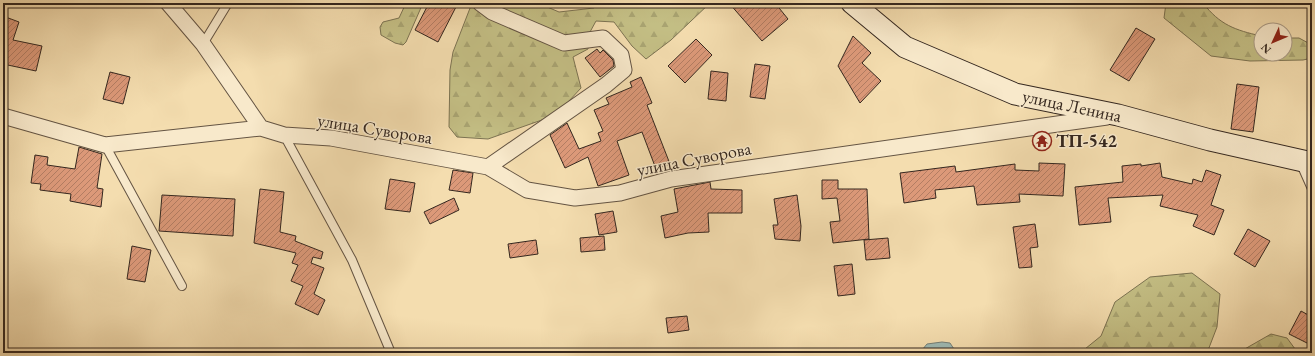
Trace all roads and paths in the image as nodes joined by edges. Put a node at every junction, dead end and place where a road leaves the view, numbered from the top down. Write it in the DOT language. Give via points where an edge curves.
graph roads {
  1 [pos="168,3"];
  2 [pos="228,3"];
  3 [pos="480,3"];
  4 [pos="852,3"];
  5 [pos="203,44"];
  6 [pos="1118,115"];
  7 [pos="3,116"];
  8 [pos="260,128"];
  9 [pos="284,135"];
  10 [pos="105,145"];
  11 [pos="1306,162"];
  12 [pos="488,167"];
  13 [pos="1312,189"];
  14 [pos="182,286"];
  15 [pos="391,353"];
  1 -- 5 [label="street"];
  2 -- 5 [label="lane"];
  3 -- 12 [label="street" via="492,12 564,43 604,38 621,54 624,70"];
  4 -- 6 [label="main road, улица Ленина" via="905,47 993,85 1015,94"];
  5 -- 8 [label="street"];
  6 -- 11 [label="main road, улица Ленина"];
  6 -- 12 [label="street, улица Суворова" via="671,179 620,193 575,198 527,190"];
  7 -- 10 [label="street, улица Суворова"];
  8 -- 9 [label="street, улица Суворова"];
  8 -- 10 [label="street, улица Суворова"];
  9 -- 12 [label="street, улица Суворова" via="331,138"];
  9 -- 15 [label="lane" via="352,260"];
  10 -- 14 [label="lane"];
  11 -- 13 [label="lane"];
}
